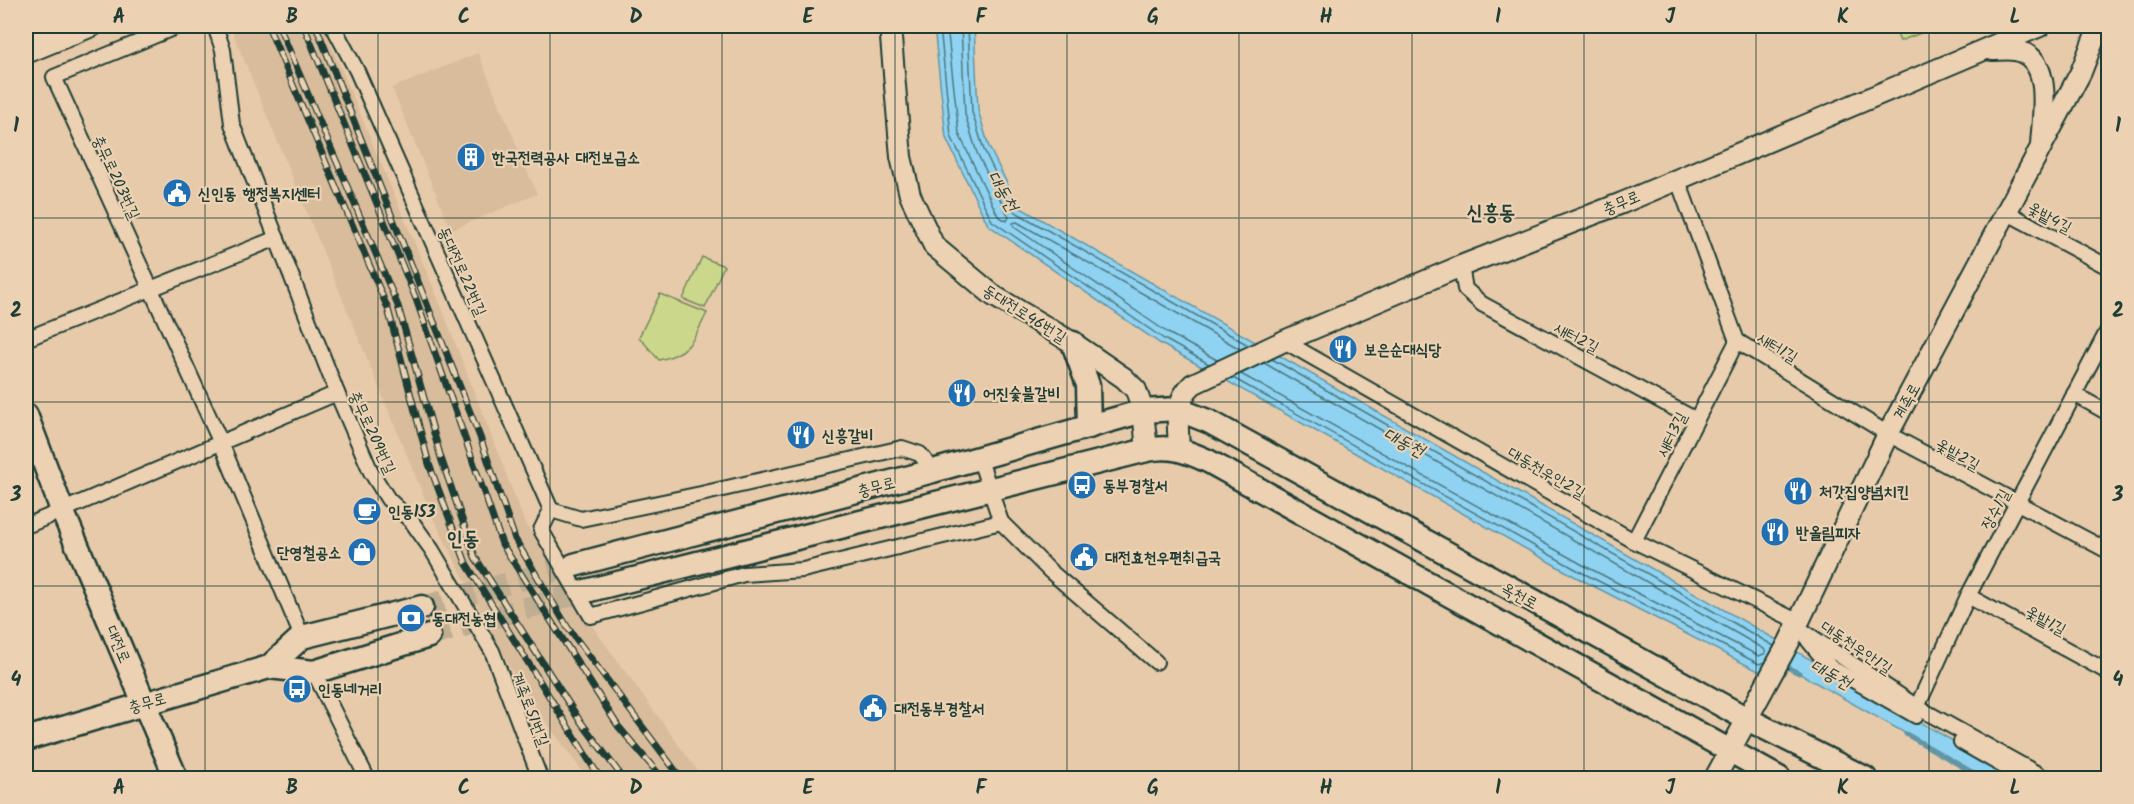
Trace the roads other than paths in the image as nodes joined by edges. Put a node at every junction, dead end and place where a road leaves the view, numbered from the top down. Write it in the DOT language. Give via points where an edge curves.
graph roads {
  1 [pos="47,26"];
  2 [pos="92,26"];
  3 [pos="178,26"];
  4 [pos="215,26"];
  5 [pos="333,26"];
  6 [pos="890,26"];
  7 [pos="2040,26"];
  8 [pos="2099,26"];
  9 [pos="26,35"];
  10 [pos="1983,50"];
  11 [pos="26,53"];
  12 [pos="2041,150"];
  13 [pos="1677,178"];
  14 [pos="2008,213"];
  15 [pos="277,238"];
  16 [pos="1461,266"];
  17 [pos="2109,267"];
  18 [pos="151,291"];
  19 [pos="2109,330"];
  20 [pos="26,339"];
  21 [pos="1284,341"];
  22 [pos="1737,341"];
  23 [pos="1073,343"];
  24 [pos="337,393"];
  25 [pos="2074,394"];
  26 [pos="1177,409"];
  27 [pos="1143,411"];
  28 [pos="2109,413"];
  29 [pos="26,415"];
  30 [pos="1696,420"];
  31 [pos="1089,427"];
  32 [pos="1888,435"];
  33 [pos="221,443"];
  34 [pos="1179,448"];
  35 [pos="1147,450"];
  36 [pos="979,457"];
  37 [pos="933,471"];
  38 [pos="990,491"];
  39 [pos="2017,504"];
  40 [pos="62,510"];
  41 [pos="551,510"];
  42 [pos="1001,522"];
  43 [pos="26,526"];
  44 [pos="1634,541"];
  45 [pos="2109,551"];
  46 [pos="574,565"];
  47 [pos="582,592"];
  48 [pos="1968,596"];
  49 [pos="422,607"];
  50 [pos="1795,631"];
  51 [pos="429,636"];
  52 [pos="302,637"];
  53 [pos="492,651"];
  54 [pos="1156,662"];
  55 [pos="269,667"];
  56 [pos="314,672"];
  57 [pos="2109,672"];
  58 [pos="144,703"];
  59 [pos="1917,707"];
  60 [pos="1747,719"];
  61 [pos="26,739"];
  62 [pos="1728,752"];
  63 [pos="176,778"];
  64 [pos="368,778"];
  65 [pos="540,778"];
  66 [pos="1715,778"];
  67 [pos="1779,778"];
  68 [pos="1865,778"];
  69 [pos="2024,778"];
  70 [pos="2045,778"];
  1 -- 9 [label="main road"];
  2 -- 11 [label="main road"];
  3 -- 18 [label="street, 충무로203번길" via="54,77"];
  4 -- 15 [label="street, 충무로209번길" via="223,50 232,124"];
  5 -- 41 [label="street, 동대전로22번길" via="357,71"];
  6 -- 23 [label="main road, 동대전로46번길" via="901,157 910,195 934,246 994,296"];
  7 -- 10 [label="main road, 충무로"];
  8 -- 12 [label="main road, 계족로" via="2081,72"];
  10 -- 12 [label="main road" via="2017,50 2036,62 2043,79"];
  10 -- 13 [label="main road, 충무로"];
  12 -- 14 [label="main road, 계족로"];
  13 -- 16 [label="main road, 충무로"];
  13 -- 22 [label="street, 새터1길"];
  14 -- 17 [label="street, 옻밭4길"];
  14 -- 32 [label="main road, 계족로"];
  15 -- 18 [label="street"];
  15 -- 24 [label="street, 충무로209번길"];
  16 -- 21 [label="main road, 충무로"];
  16 -- 30 [label="street, 새터2길" via="1465,289 1482,304"];
  18 -- 20 [label="street"];
  18 -- 33 [label="street, 충무로203번길"];
  19 -- 25 [label="street, 장수1길"];
  21 -- 26 [label="main road, 충무로" via="1202,380 1184,392"];
  21 -- 44 [label="street, 대동천우안2길"];
  22 -- 30 [label="street, 새터3길"];
  22 -- 32 [label="street, 새터1길"];
  23 -- 27 [label="main road, 동대전로46번길" via="1124,378 1136,390"];
  23 -- 31 [label="main road" via="1088,385"];
  24 -- 33 [label="street"];
  24 -- 53 [label="street, 충무로209번길" via="371,472 388,499 412,522 432,550"];
  25 -- 28 [label="street"];
  25 -- 39 [label="street, 장수1길"];
  26 -- 27 [label="main road, 충무로"];
  26 -- 34 [label="main road"];
  26 -- 60 [label="main road, 옥천로" via="1210,422"];
  27 -- 31 [label="main road, 충무로"];
  27 -- 35 [label="main road, 동대전로46번길"];
  29 -- 40 [label="main road, 대전로"];
  30 -- 44 [label="street, 새터3길"];
  31 -- 36 [label="main road, 충무로"];
  32 -- 39 [label="street, 옻밭2길"];
  32 -- 50 [label="main road, 계족로"];
  33 -- 40 [label="street"];
  33 -- 52 [label="street, 충무로203번길"];
  34 -- 35 [label="main road, 충무로"];
  34 -- 62 [label="main road"];
  35 -- 38 [label="main road, 충무로"];
  36 -- 37 [label="main road, 충무로"];
  36 -- 38 [label="street"];
  37 -- 41 [label="street" via="920,454 902,448 581,519"];
  37 -- 46 [label="main road, 충무로"];
  38 -- 42 [label="street"];
  38 -- 47 [label="main road, 충무로"];
  39 -- 45 [label="street, 옻밭2길"];
  39 -- 48 [label="street, 장수1길"];
  40 -- 43 [label="street"];
  40 -- 58 [label="main road, 대전로"];
  41 -- 42 [label="street" via="541,530 591,616 744,574 803,570"];
  42 -- 54 [label="street" via="1050,571"];
  44 -- 50 [label="street, 대동천우안2길"];
  48 -- 57 [label="street, 옻밭1길"];
  48 -- 59 [label="street, 장수1길"];
  49 -- 52 [label="main road, 충무로"];
  50 -- 59 [label="street, 대동천우안1길"];
  50 -- 60 [label="main road, 계족로"];
  50 -- 69 [label="street, 대동천우안1길" via="1830,667"];
  51 -- 56 [label="main road, 충무로"];
  52 -- 55 [label="main road, 충무로"];
  53 -- 65 [label="street, 계족로51번길"];
  55 -- 56 [label="main road, 충무로"];
  55 -- 58 [label="main road, 충무로"];
  56 -- 64 [label="street"];
  58 -- 61 [label="main road, 충무로"];
  58 -- 63 [label="main road, 대전로"];
  59 -- 70 [label="street, 대동천우안1길"];
  60 -- 62 [label="main road, 계족로"];
  60 -- 68 [label="main road, 옥천로"];
  62 -- 66 [label="main road, 계족로"];
  62 -- 67 [label="main road"];
}
